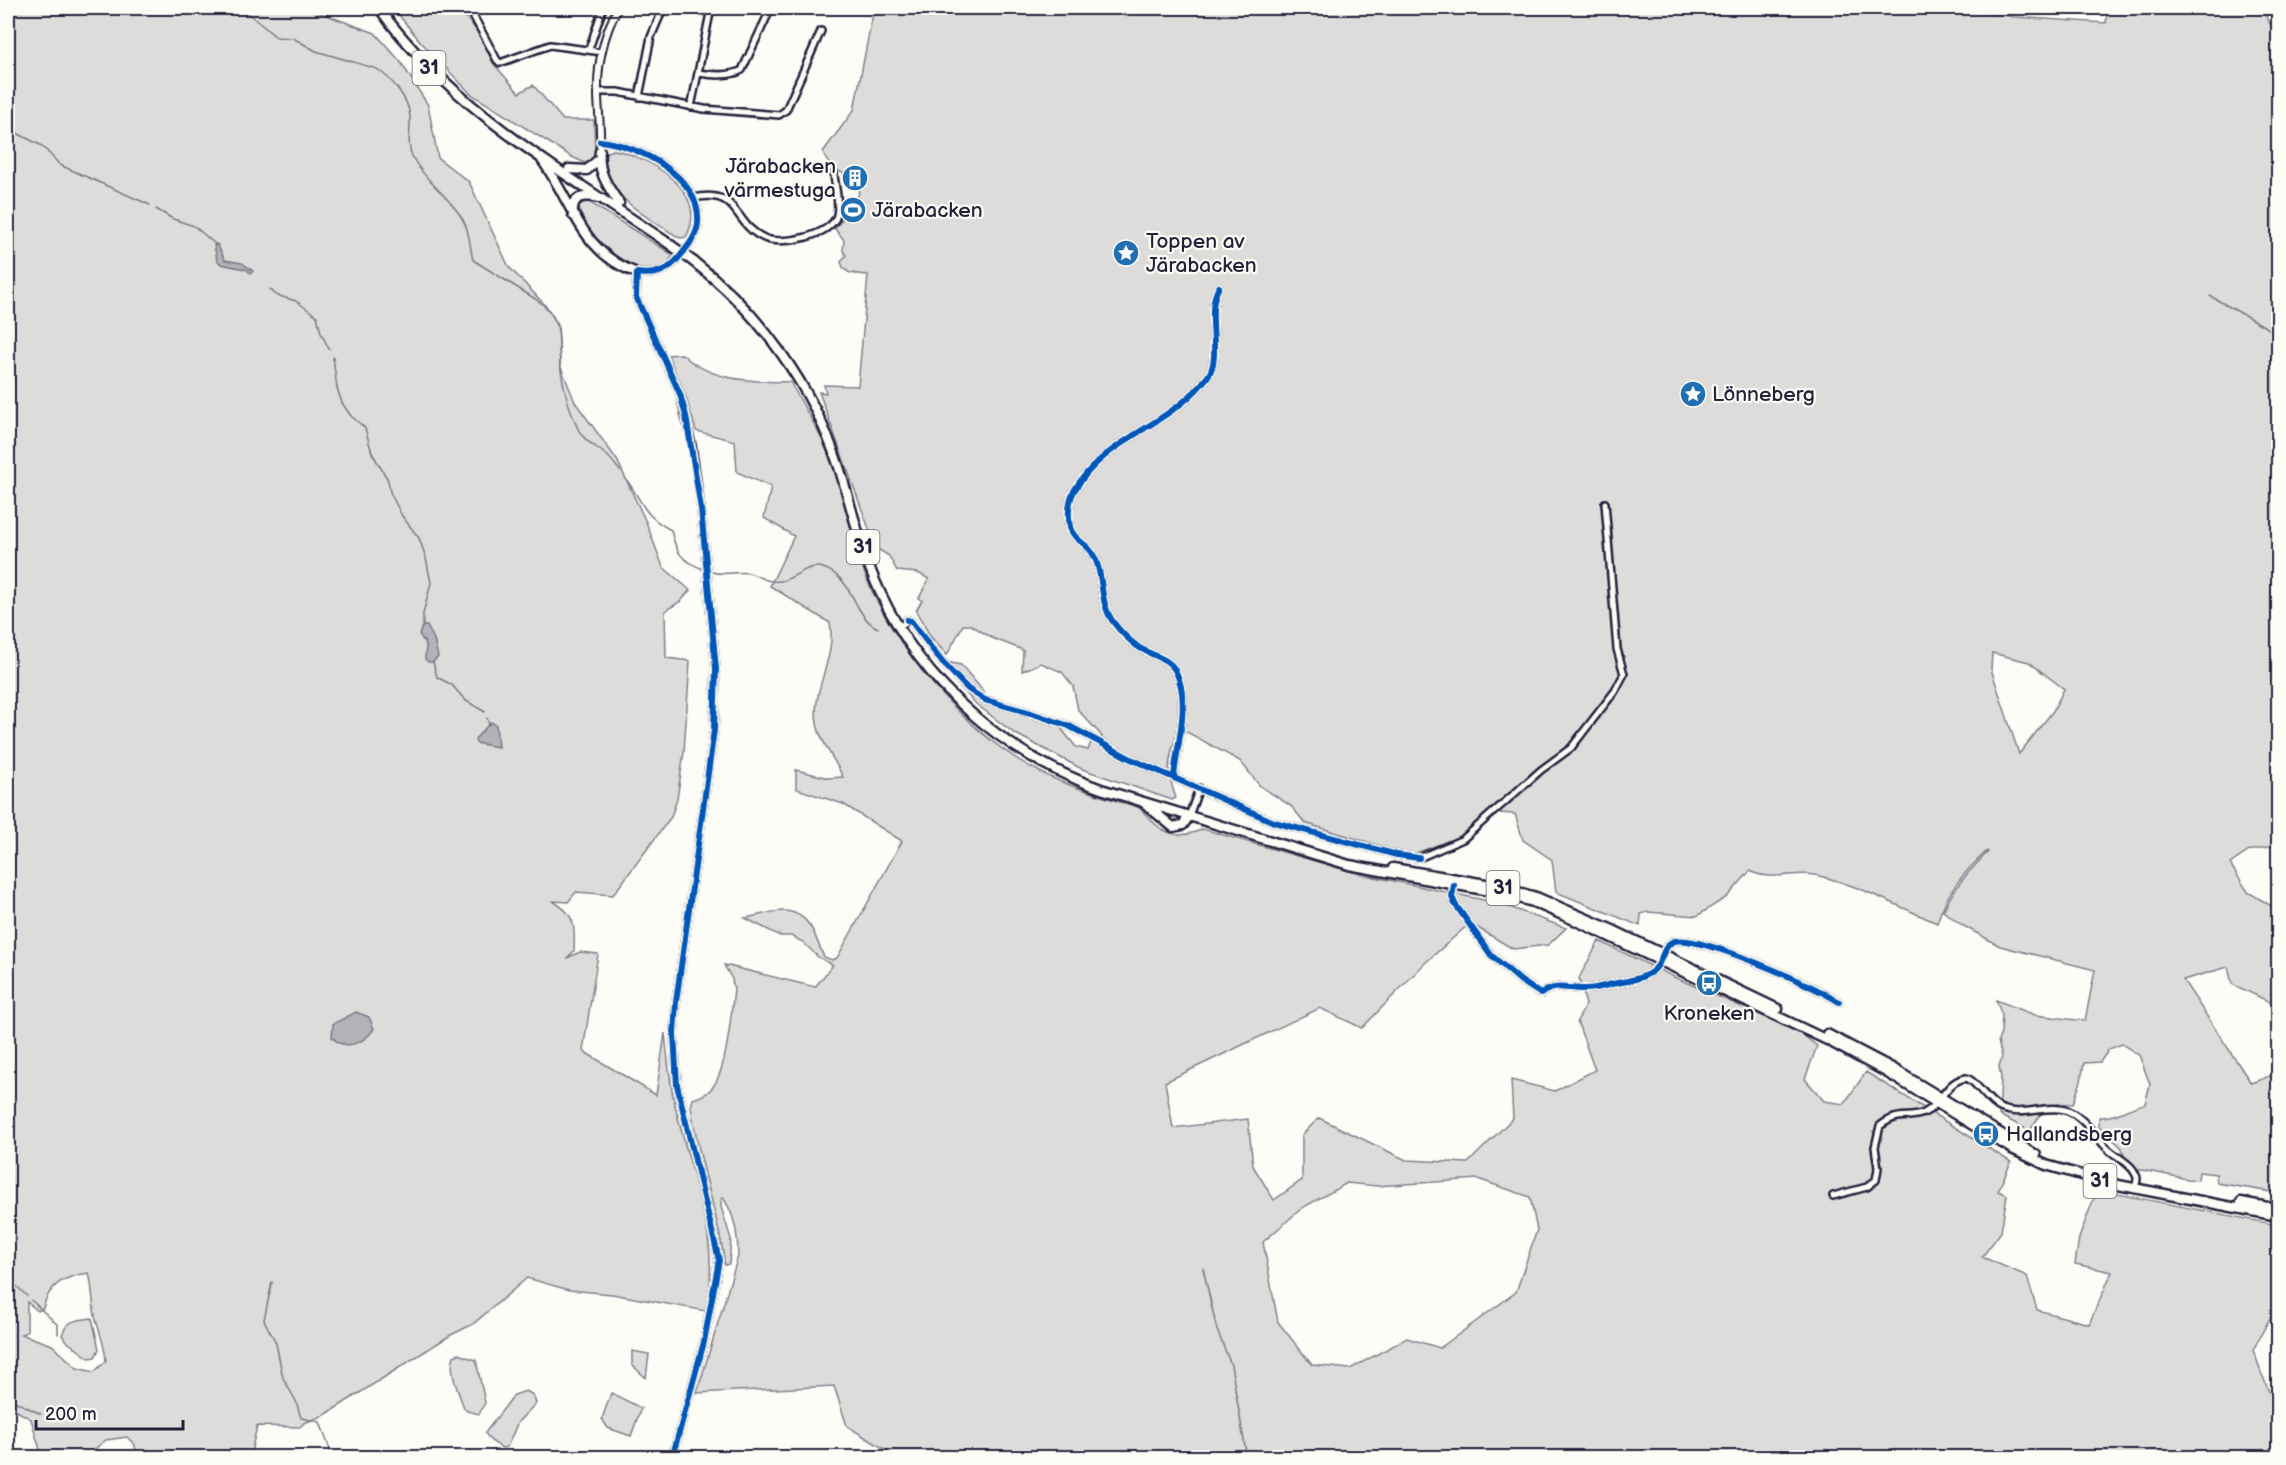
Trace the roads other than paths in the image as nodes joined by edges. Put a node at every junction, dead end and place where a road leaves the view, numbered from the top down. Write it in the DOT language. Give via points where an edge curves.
graph roads {
  1 [pos="379,8"];
  2 [pos="385,8"];
  3 [pos="469,8"];
  4 [pos="603,8"];
  5 [pos="618,8"];
  6 [pos="711,8"];
  7 [pos="771,8"];
  8 [pos="662,11"];
  9 [pos="821,31"];
  10 [pos="589,49"];
  11 [pos="602,52"];
  12 [pos="698,73"];
  13 [pos="598,92"];
  14 [pos="639,97"];
  15 [pos="692,107"];
  16 [pos="600,141"];
  17 [pos="538,155"];
  18 [pos="599,155"];
  19 [pos="569,169"];
  20 [pos="834,174"];
  21 [pos="602,198"];
  22 [pos="693,198"];
  23 [pos="619,203"];
  24 [pos="573,216"];
  25 [pos="670,241"];
  26 [pos="696,260"];
  27 [pos="637,273"];
  28 [pos="1219,287"];
  29 [pos="1605,503"];
  30 [pos="903,624"];
  31 [pos="1174,778"];
  32 [pos="1199,788"];
  33 [pos="1141,801"];
  34 [pos="1190,813"];
  35 [pos="1454,885"];
  36 [pos="1662,957"];
  37 [pos="1839,1002"];
  38 [pos="1939,1100"];
  39 [pos="2136,1184"];
  40 [pos="1833,1196"];
  41 [pos="2278,1209"];
  42 [pos="2278,1216"];
  43 [pos="672,1458"];
  1 -- 17 [label="highway, 31" via="407,45 453,91"];
  2 -- 19 [label="highway, 31" via="419,51 463,93"];
  3 -- 10 [label="street" via="500,63 550,45"];
  4 -- 10 [label="street"];
  5 -- 11 [label="street"];
  6 -- 12 [label="street"];
  7 -- 12 [label="street" via="742,70 735,74"];
  8 -- 14 [label="street" via="651,37"];
  9 -- 15 [label="street" via="783,114"];
  10 -- 11 [label="street"];
  11 -- 13 [label="street"];
  12 -- 15 [label="street"];
  13 -- 14 [label="street"];
  13 -- 16 [label="street"];
  14 -- 15 [label="street"];
  16 -- 18 [label="street"];
  16 -- 22 [label="street" via="654,158 679,179"];
  17 -- 21 [label="highway, 31"];
  17 -- 24 [label="highway"];
  18 -- 19 [label="highway" via="587,170"];
  18 -- 23 [label="highway" via="604,178"];
  19 -- 23 [label="highway, 31"];
  20 -- 22 [label="street" via="838,208 834,223 826,230 789,241 759,236 720,198"];
  21 -- 24 [label="highway" via="579,197 574,202"];
  21 -- 25 [label="highway, 31"];
  22 -- 27 [label="street" via="697,230 675,263 660,273"];
  23 -- 25 [label="highway, 31"];
  24 -- 27 [label="highway" via="600,252"];
  25 -- 26 [label="highway, 31, bridge"];
  26 -- 30 [label="highway, 31" via="733,289 767,327 810,390 836,445 879,577"];
  26 -- 33 [label="highway, 31" via="759,325 808,396 833,451 878,587 897,624 929,669 975,717 1023,751 1087,784"];
  27 -- 43 [label="street" via="636,297 680,394 692,445 716,669 714,730 674,1034 677,1085 719,1260 704,1342"];
  28 -- 31 [label="street" via="1214,297 1214,358 1210,375 1183,401 1109,451 1075,490 1069,507 1072,532 1094,555 1104,603 1114,623 1138,647 1170,664 1176,674 1182,710"];
  29 -- 32 [label="street" via="1617,649 1623,674 1616,690 1571,748 1463,839 1419,858 1407,857 1274,822"];
  30 -- 31 [label="street" via="911,621 942,662 975,696 1069,726"];
  30 -- 34 [label="highway, 31" via="950,686 1012,738 1088,778"];
  31 -- 32 [label="street"];
  32 -- 34 [label="street"];
  33 -- 34 [label="highway, 31"];
  33 -- 34 [label="highway" via="1173,827 1183,825"];
  34 -- 35 [label="highway, 31" via="1361,868"];
  34 -- 36 [label="highway, 31" via="1351,859 1518,891 1572,912"];
  35 -- 36 [label="highway, 31" via="1533,903"];
  35 -- 36 [label="street" via="1455,904 1491,955 1541,994 1557,987 1591,989 1646,975"];
  36 -- 37 [label="street" via="1672,942 1701,944 1786,975"];
  36 -- 38 [label="highway, 31"];
  38 -- 39 [label="highway, 31" via="2031,1152 2091,1174"];
  38 -- 39 [label="street" via="1951,1084 1966,1078 2005,1110 2057,1108 2070,1112 2133,1169"];
  38 -- 40 [label="street" via="1924,1113 1893,1117 1880,1126 1875,1147 1876,1180"];
  38 -- 42 [label="highway, 31" via="2012,1149 2066,1172"];
  39 -- 41 [label="highway, 31"];
}
